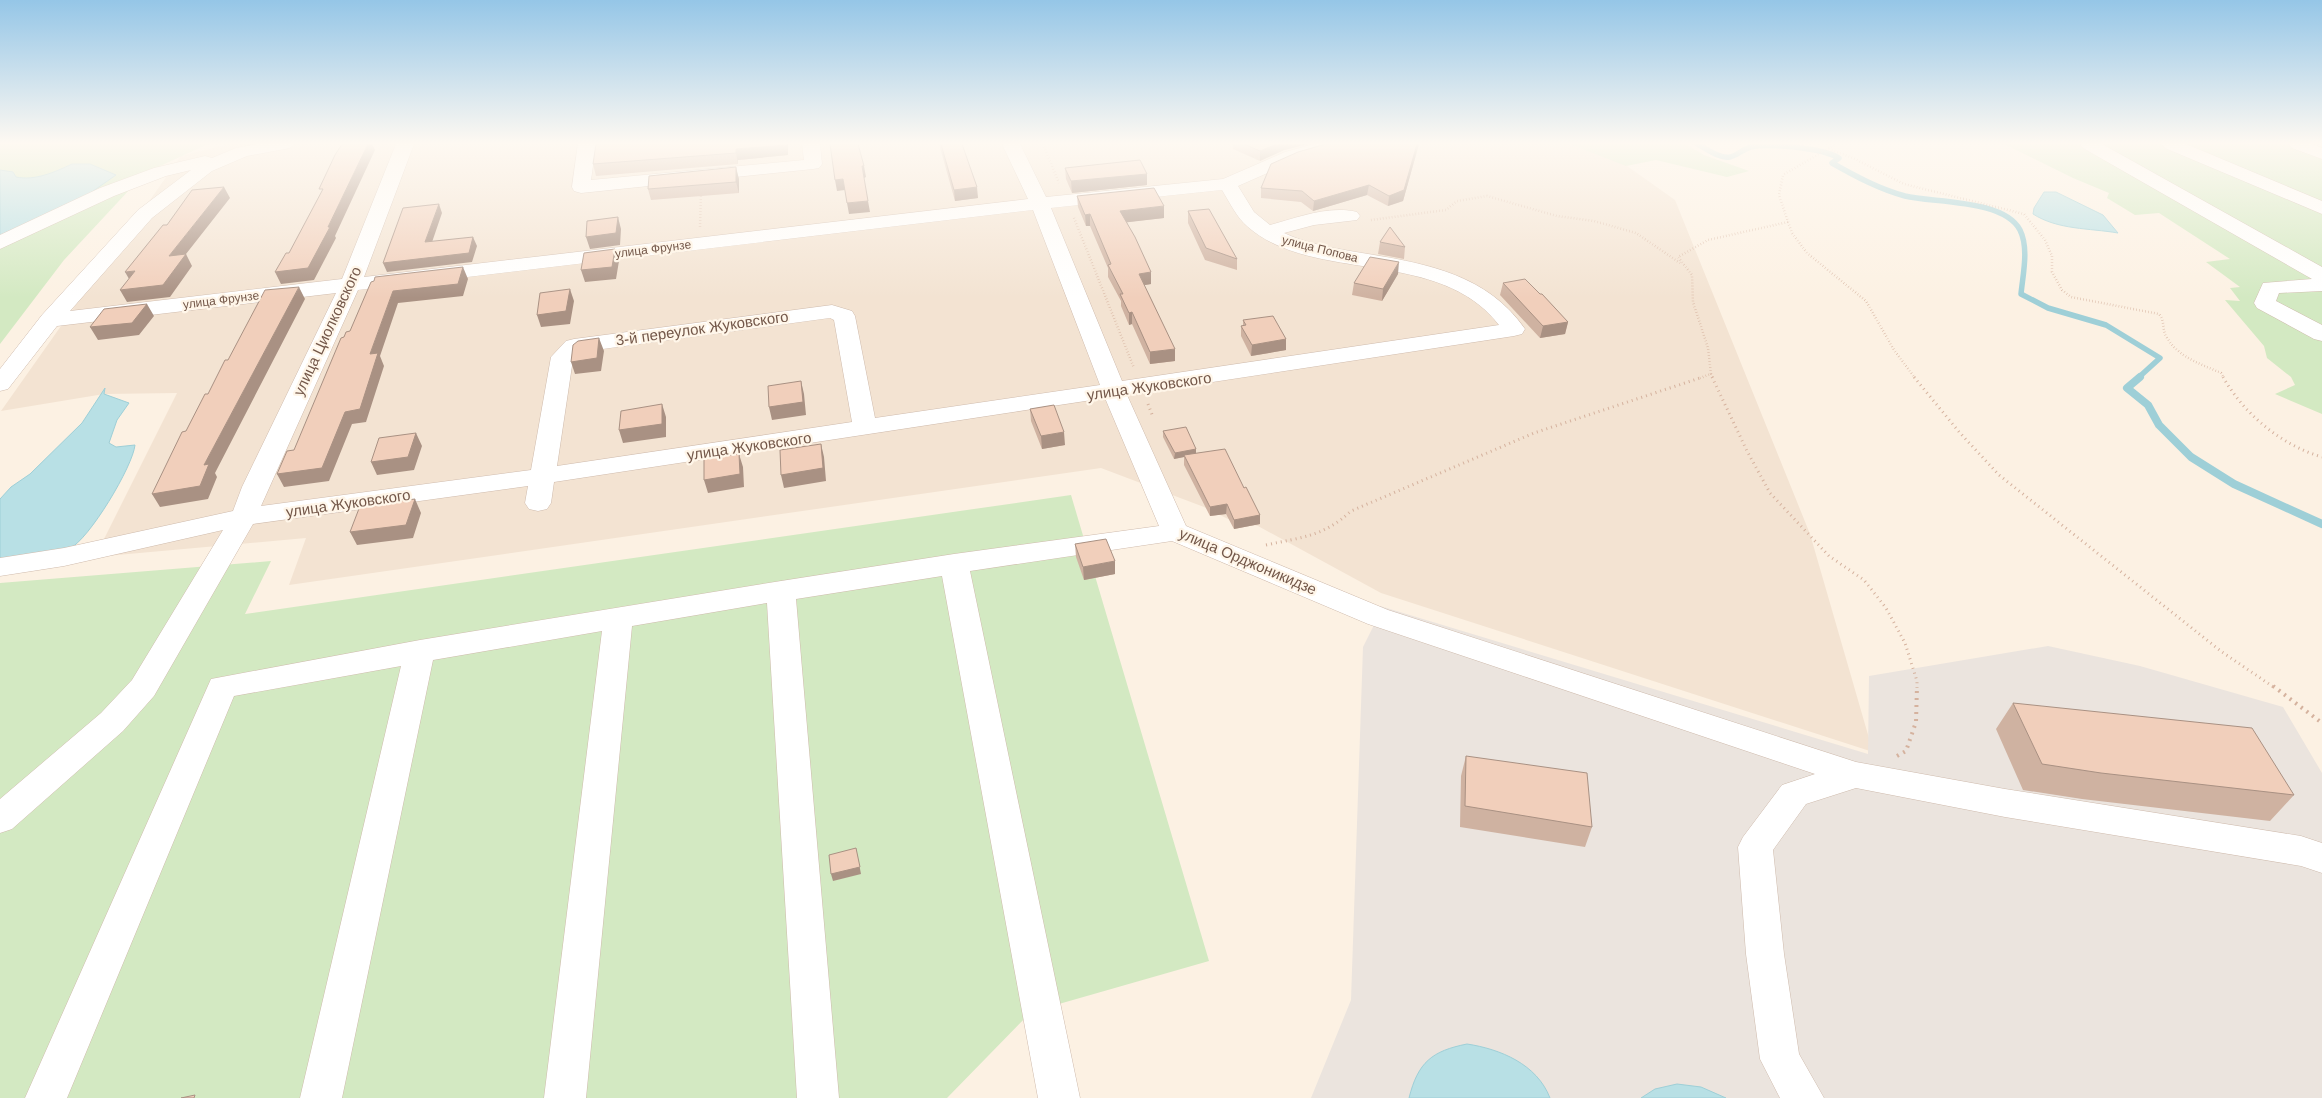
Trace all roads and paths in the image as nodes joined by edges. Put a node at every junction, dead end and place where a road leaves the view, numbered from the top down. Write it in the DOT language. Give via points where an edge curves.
graph roads {
  1 [pos="100,195"];
  2 [pos="170,195"];
  3 [pos="385,195"];
  4 [pos="701,195"];
  5 [pos="1036,195"];
  6 [pos="1064,195"];
  7 [pos="1235,195"];
  8 [pos="1779,195"];
  9 [pos="1949,195"];
  10 [pos="2179,195"];
  11 [pos="2292,195"];
  12 [pos="1040,204"];
  13 [pos="2322,208"];
  14 [pos="1358,218"];
  15 [pos="1788,222"];
  16 [pos="1266,232"];
  17 [pos="0,243"];
  18 [pos="699,244"];
  19 [pos="1680,263"];
  20 [pos="2322,276"];
  21 [pos="350,285"];
  22 [pos="2322,285"];
  23 [pos="50,320"];
  24 [pos="1499,333"];
  25 [pos="2322,334"];
  26 [pos="1710,374"];
  27 [pos="0,384"];
  28 [pos="1142,387"];
  29 [pos="1114,391"];
  30 [pos="1155,422"];
  31 [pos="864,428"];
  32 [pos="2322,457"];
  33 [pos="543,476"];
  34 [pos="538,503"];
  35 [pos="244,517"];
  36 [pos="1175,532"];
  37 [pos="1244,560"];
  38 [pos="954,563"];
  39 [pos="0,567"];
  40 [pos="781,591"];
  41 [pos="618,618"];
  42 [pos="420,651"];
  43 [pos="2322,723"];
  44 [pos="1856,775"];
  45 [pos="0,819"];
  46 [pos="2322,858"];
  47 [pos="46,1098"];
  48 [pos="321,1098"];
  49 [pos="565,1098"];
  50 [pos="818,1098"];
  51 [pos="1059,1098"];
  52 [pos="1803,1098"];
  1 -- 17 [label="street"];
  2 -- 23 [label="street" via="146,214"];
  3 -- 21 [label="street, улица Циолковского"];
  4 -- 18 [label="path"];
  5 -- 12 [label="street, улица Орджоникидзе"];
  6 -- 12 [label="street, улица Фрунзе"];
  6 -- 28 [label="path"];
  7 -- 16 [label="street, улица Попова" via="1254,223"];
  8 -- 15 [label="path"];
  9 -- 32 [label="path" via="2024,214 2048,245 2052,272 2067,295 2159,314 2165,334 2179,353 2221,373 2232,393 2250,413 2284,441"];
  10 -- 20 [label="street"];
  11 -- 13 [label="street"];
  12 -- 18 [label="street, улица Фрунзе"];
  12 -- 29 [label="street, улица Орджоникидзе"];
  14 -- 16 [label="street" via="1313,219"];
  14 -- 19 [label="path" via="1446,210 1457,201 1487,196 1557,216 1594,220 1636,233"];
  15 -- 19 [label="path" via="1708,240 1678,257"];
  15 -- 43 [label="path" via="1790,232 1808,254 1870,307 1900,359 1968,443 1999,474 2222,652 2294,700"];
  16 -- 24 [label="street, улица Попова" via="1301,247 1449,279 1473,289 1508,319 1514,330"];
  18 -- 21 [label="street, улица Фрунзе"];
  19 -- 26 [label="path" via="1692,275 1691,297 1712,356"];
  21 -- 23 [label="street, улица Фрунзе"];
  21 -- 35 [label="street, улица Циолковского"];
  22 -- 25 [label="street" via="2270,288 2265,303"];
  23 -- 27 [label="street"];
  24 -- 28 [label="street, улица Жуковского"];
  26 -- 37 [label="path" via="1534,433 1351,511 1322,533 1255,548"];
  26 -- 44 [label="path" via="1770,493 1829,556 1864,580 1886,608 1905,642 1917,681 1916,722 1906,752"];
  28 -- 29 [label="street, улица Жуковского"];
  28 -- 30 [label="path"];
  29 -- 31 [label="street, улица Жуковского"];
  29 -- 36 [label="street, улица Орджоникидзе"];
  31 -- 33 [label="street, улица Жуковского"];
  31 -- 33 [label="street, 3-й переулок Жуковского" via="844,316 832,311 574,346 562,356"];
  33 -- 34 [label="street"];
  33 -- 35 [label="street, улица Жуковского"];
  35 -- 39 [label="street, улица Жуковского" via="64,557"];
  35 -- 45 [label="street, улица Циолковского" via="143,688 112,722"];
  36 -- 37 [label="street, улица Орджоникидзе"];
  36 -- 38 [label="street"];
  37 -- 44 [label="street, улица Орджоникидзе" via="1378,617"];
  38 -- 40 [label="street"];
  38 -- 51 [label="street"];
  40 -- 41 [label="street"];
  40 -- 50 [label="street"];
  41 -- 42 [label="street"];
  41 -- 49 [label="street"];
  42 -- 47 [label="street" via="222,687"];
  42 -- 48 [label="street"];
  44 -- 46 [label="street, улица Орджоникидзе" via="2005,803 2301,850"];
  44 -- 52 [label="street" via="1794,794 1755,847 1765,954 1780,1059"];
}
